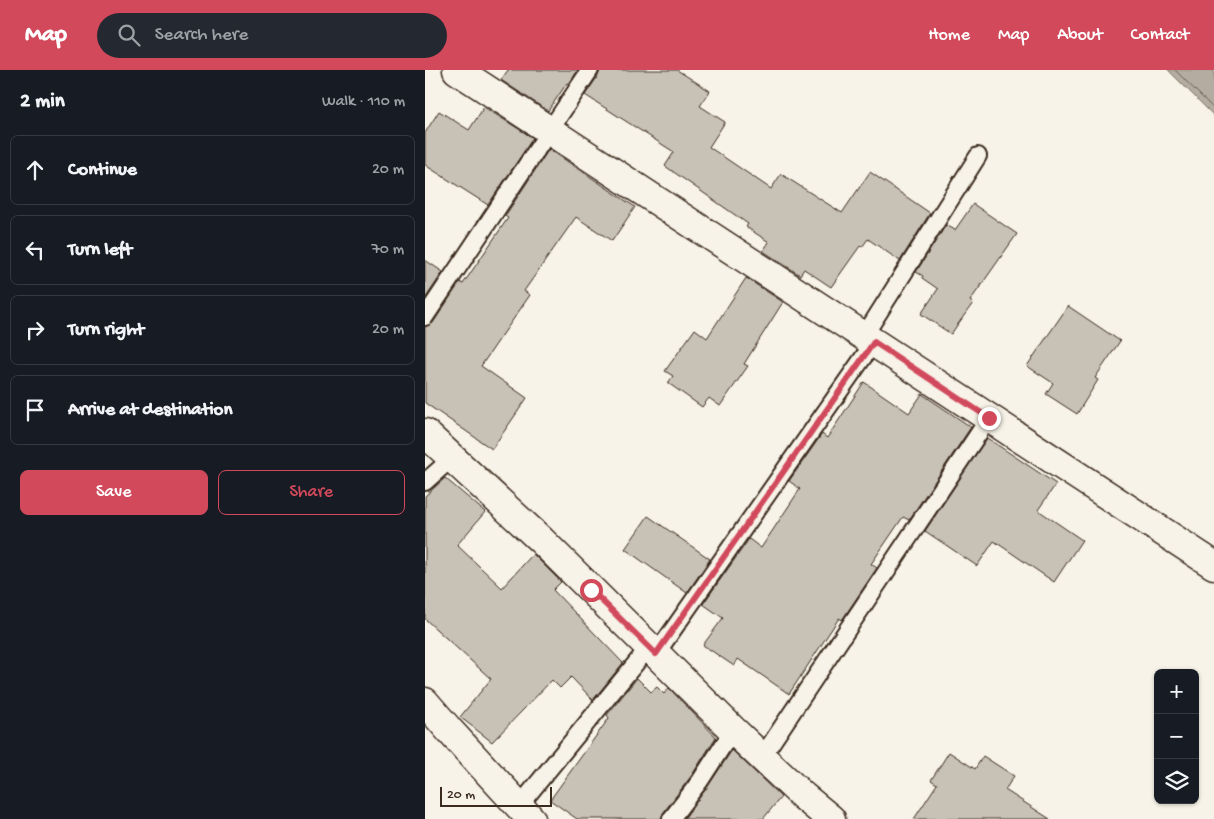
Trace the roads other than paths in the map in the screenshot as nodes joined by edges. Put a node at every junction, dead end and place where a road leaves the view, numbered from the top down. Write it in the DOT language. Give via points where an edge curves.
graph roads {
  1 [pos="457,70"];
  2 [pos="590,70"];
  3 [pos="549,130"];
  4 [pos="978,156"];
  5 [pos="425,317"];
  6 [pos="869,339"];
  7 [pos="989,418"];
  8 [pos="425,433"];
  9 [pos="452,458"];
  10 [pos="425,482"];
  11 [pos="1214,565"];
  12 [pos="653,650"];
  13 [pos="425,702"];
  14 [pos="733,730"];
  15 [pos="762,757"];
  16 [pos="525,813"];
  17 [pos="671,819"];
  18 [pos="831,819"];
  1 -- 3 [label="street"];
  2 -- 3 [label="lane"];
  3 -- 5 [label="lane"];
  3 -- 6 [label="street"];
  4 -- 6 [label="lane"];
  6 -- 7 [label="street"];
  6 -- 12 [label="lane"];
  7 -- 11 [label="street"];
  7 -- 15 [label="lane"];
  8 -- 9 [label="street"];
  9 -- 10 [label="lane"];
  9 -- 12 [label="street"];
  12 -- 14 [label="street"];
  12 -- 16 [label="lane"];
  13 -- 16 [label="street"];
  14 -- 15 [label="street"];
  14 -- 17 [label="lane"];
  15 -- 18 [label="street"];
}
